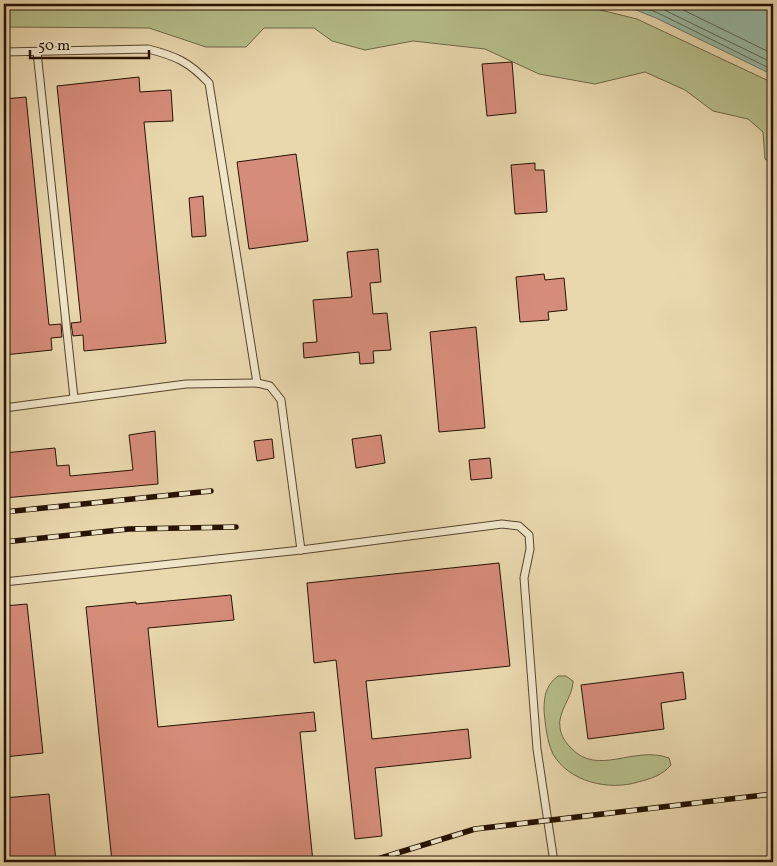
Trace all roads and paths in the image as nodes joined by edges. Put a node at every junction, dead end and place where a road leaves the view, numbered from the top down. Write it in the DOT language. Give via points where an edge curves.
graph roads {
  1 [pos="4,52"];
  2 [pos="37,52"];
  3 [pos="257,384"];
  4 [pos="74,398"];
  5 [pos="4,408"];
  6 [pos="300,550"];
  7 [pos="4,582"];
  8 [pos="554,862"];
  1 -- 2 [label="lane"];
  2 -- 3 [label="lane" via="148,49 193,66 209,83"];
  2 -- 4 [label="lane"];
  3 -- 4 [label="lane" via="186,384"];
  3 -- 6 [label="lane" via="270,386 281,400"];
  4 -- 5 [label="lane"];
  6 -- 7 [label="lane"];
  6 -- 8 [label="lane" via="502,524 519,526 529,535 530,549 524,578 536,740"];
}
